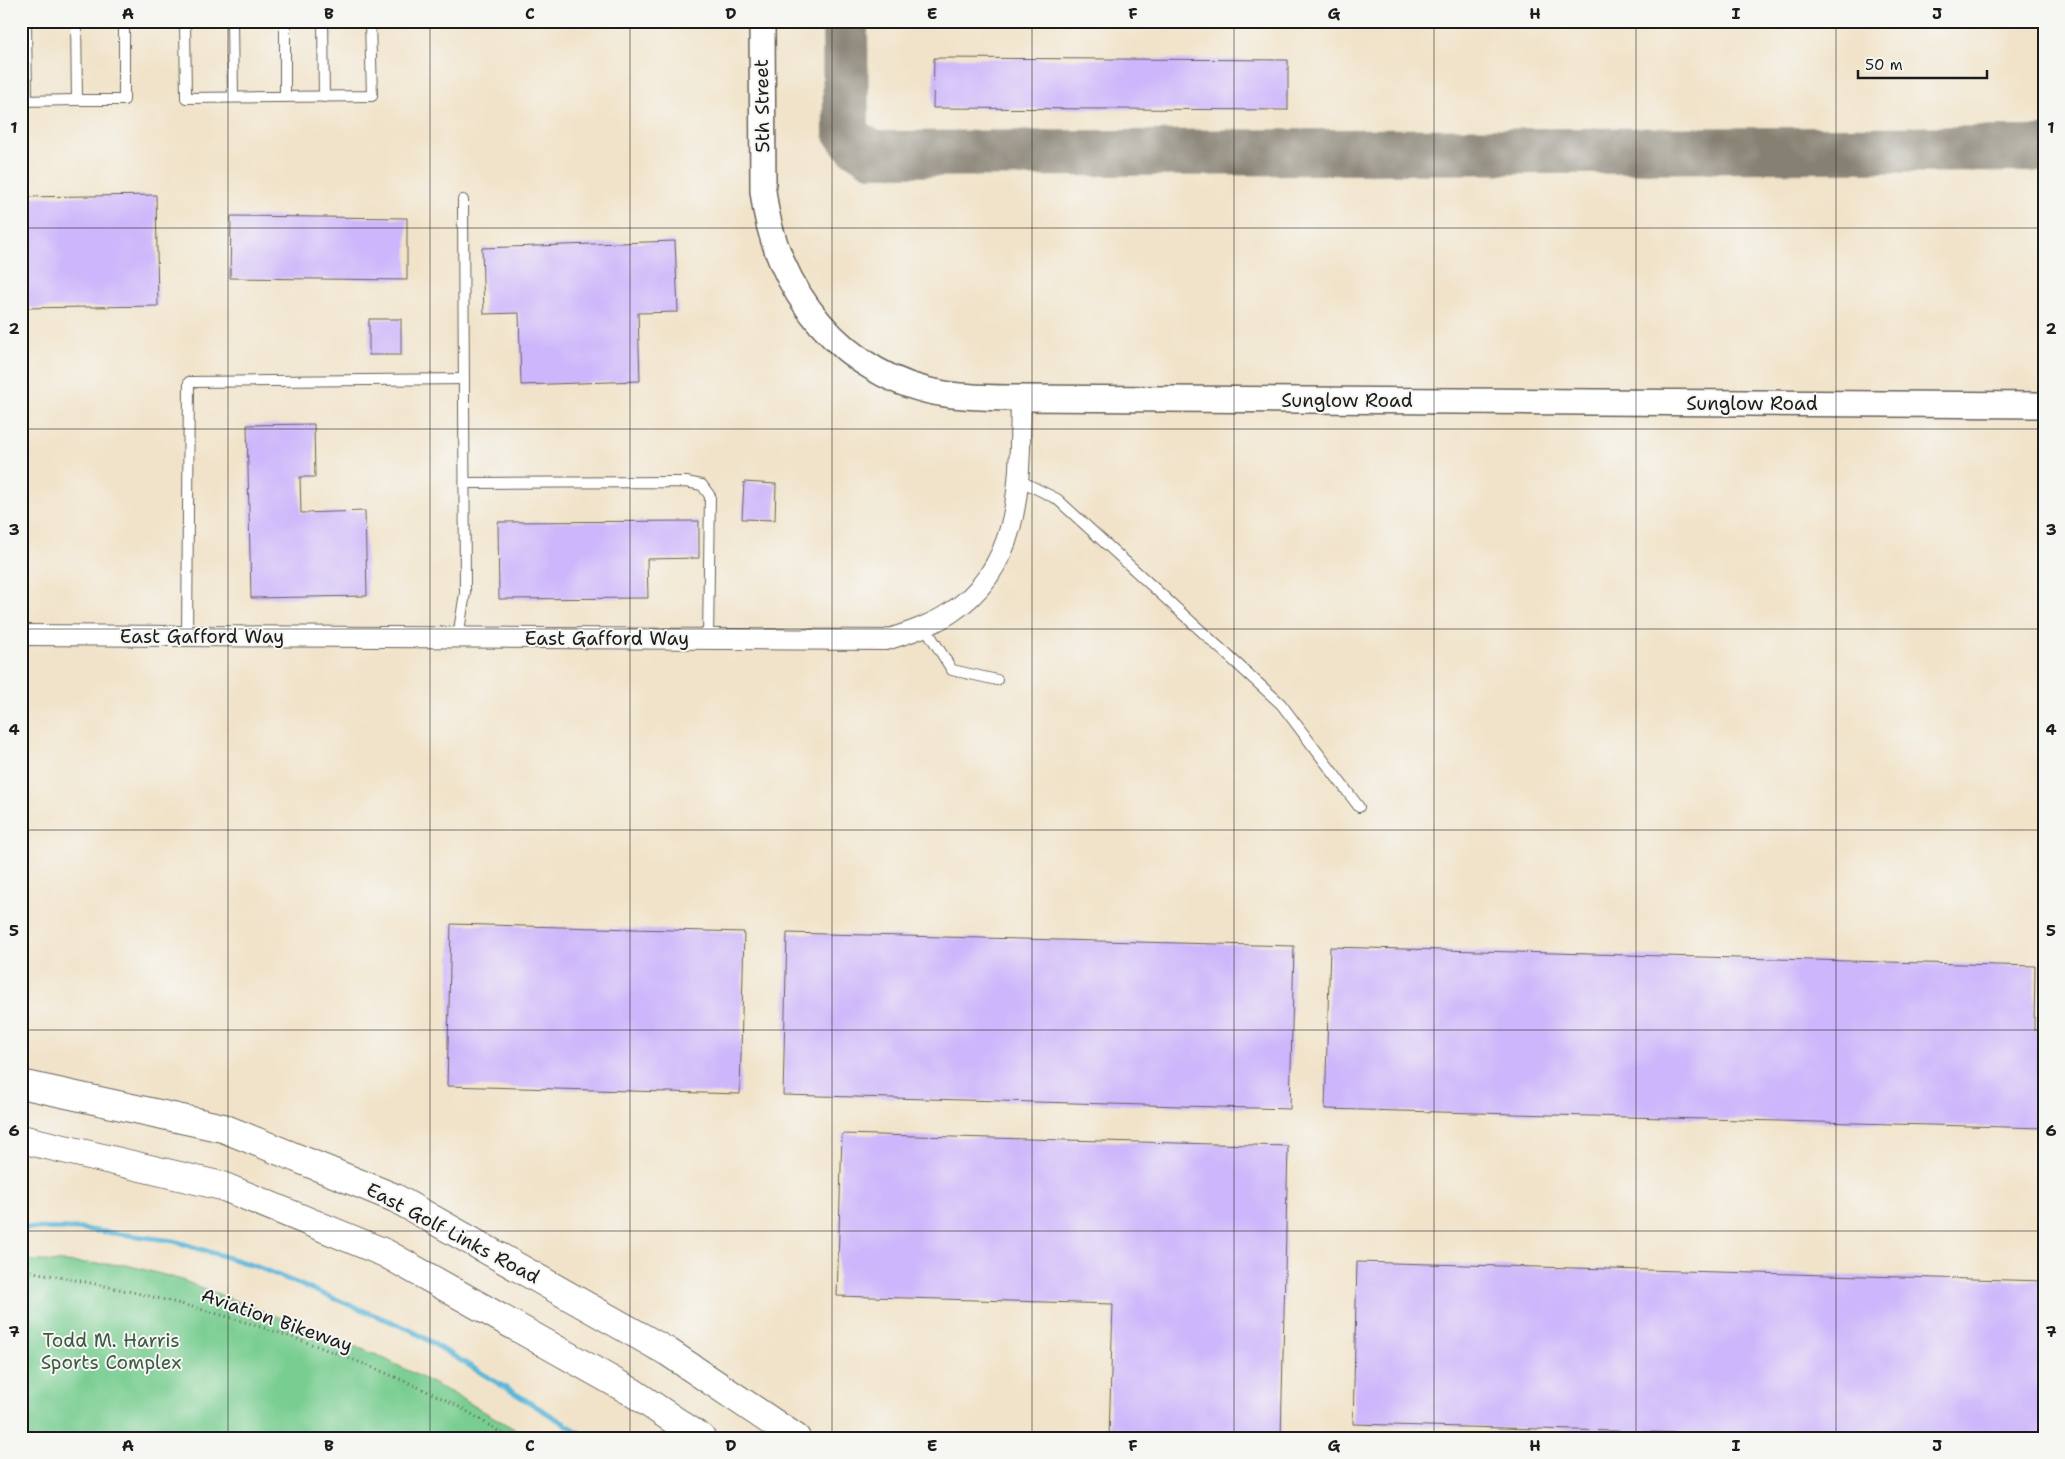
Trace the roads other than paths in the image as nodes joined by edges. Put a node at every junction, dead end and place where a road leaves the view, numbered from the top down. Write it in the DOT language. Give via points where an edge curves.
graph roads {
  1 [pos="26,21"];
  2 [pos="76,21"];
  3 [pos="124,21"];
  4 [pos="186,21"];
  5 [pos="232,21"];
  6 [pos="285,21"];
  7 [pos="323,21"];
  8 [pos="370,21"];
  9 [pos="762,21"];
  10 [pos="285,97"];
  11 [pos="324,97"];
  12 [pos="233,98"];
  13 [pos="77,100"];
  14 [pos="24,101"];
  15 [pos="763,191"];
  16 [pos="464,200"];
  17 [pos="464,379"];
  18 [pos="1021,398"];
  19 [pos="2044,404"];
  20 [pos="1019,480"];
  21 [pos="465,483"];
  22 [pos="925,627"];
  23 [pos="21,635"];
  24 [pos="188,636"];
  25 [pos="458,637"];
  26 [pos="708,639"];
  27 [pos="996,680"];
  28 [pos="1359,807"];
  29 [pos="21,1084"];
  30 [pos="21,1139"];
  31 [pos="701,1438"];
  32 [pos="796,1438"];
  1 -- 14 [label="lane"];
  2 -- 13 [label="lane"];
  3 -- 13 [label="lane" via="124,100"];
  4 -- 12 [label="lane" via="186,98"];
  5 -- 12 [label="lane"];
  6 -- 10 [label="lane"];
  7 -- 11 [label="lane"];
  8 -- 11 [label="lane" via="372,96"];
  9 -- 15 [label="street, 5th Street"];
  10 -- 11 [label="lane"];
  10 -- 12 [label="lane"];
  13 -- 14 [label="lane"];
  15 -- 18 [label="street, Sunglow Road" via="772,238 796,291 825,330 851,354 876,371 909,385 944,394"];
  16 -- 17 [label="lane"];
  17 -- 21 [label="lane"];
  17 -- 24 [label="lane" via="189,382"];
  18 -- 19 [label="street, Sunglow Road"];
  18 -- 20 [label="street, East Gafford Way"];
  20 -- 22 [label="street, East Gafford Way" via="1011,530 1000,556 970,596 950,613"];
  20 -- 28 [label="lane" via="1057,499 1281,704"];
  21 -- 25 [label="lane" via="465,592"];
  21 -- 26 [label="lane" via="686,482 702,485 710,496"];
  22 -- 26 [label="street, East Gafford Way" via="886,640"];
  22 -- 27 [label="lane" via="952,670"];
  23 -- 24 [label="street, East Gafford Way"];
  24 -- 25 [label="street, East Gafford Way"];
  25 -- 26 [label="street, East Gafford Way"];
  29 -- 32 [label="main road, East Golf Links Road" via="223,1128 395,1198 668,1352"];
  30 -- 31 [label="main road" via="222,1186 385,1253 632,1392"];
}
